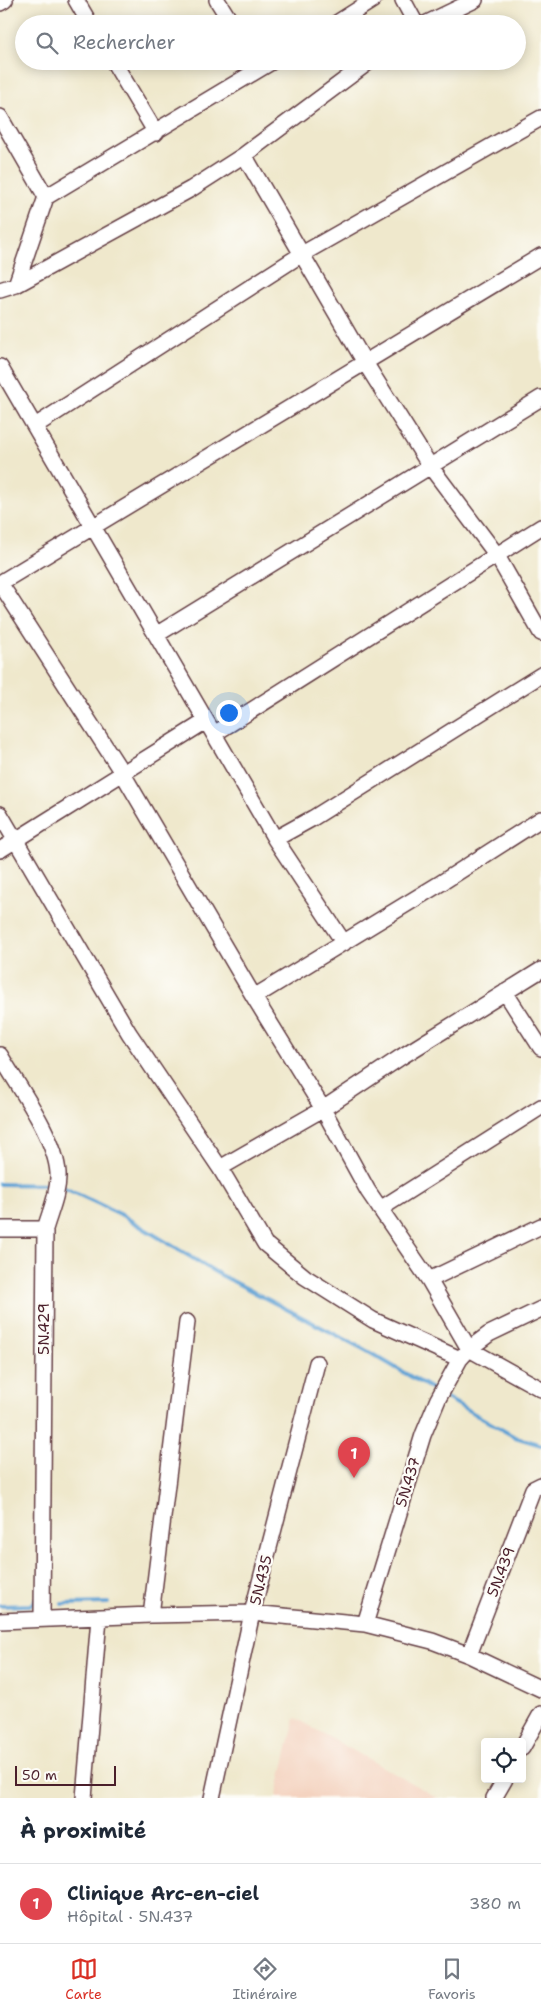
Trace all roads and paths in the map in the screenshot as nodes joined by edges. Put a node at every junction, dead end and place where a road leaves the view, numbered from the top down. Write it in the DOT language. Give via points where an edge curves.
graph roads {
  1 [pos="5,0"];
  2 [pos="76,0"];
  3 [pos="217,0"];
  4 [pos="374,0"];
  5 [pos="402,0"];
  6 [pos="474,0"];
  7 [pos="0,3"];
  8 [pos="85,15"];
  9 [pos="226,15"];
  10 [pos="350,15"];
  11 [pos="411,15"];
  12 [pos="443,15"];
  13 [pos="118,70"];
  14 [pos="250,70"];
  15 [pos="358,70"];
  16 [pos="0,117"];
  17 [pos="541,118"];
  18 [pos="156,132"];
  19 [pos="244,155"];
  20 [pos="46,197"];
  21 [pos="302,254"];
  22 [pos="541,256"];
  23 [pos="16,285"];
  24 [pos="0,290"];
  25 [pos="364,361"];
  26 [pos="0,367"];
  27 [pos="541,398"];
  28 [pos="35,426"];
  29 [pos="430,466"];
  30 [pos="93,526"];
  31 [pos="541,527"];
  32 [pos="496,554"];
  33 [pos="0,583"];
  34 [pos="541,633"];
  35 [pos="156,635"];
  36 [pos="541,675"];
  37 [pos="210,727"];
  38 [pos="123,774"];
  39 [pos="0,814"];
  40 [pos="541,819"];
  41 [pos="275,839"];
  42 [pos="15,840"];
  43 [pos="0,850"];
  44 [pos="344,943"];
  45 [pos="541,970"];
  46 [pos="505,992"];
  47 [pos="254,998"];
  48 [pos="541,1048"];
  49 [pos="0,1055"];
  50 [pos="541,1107"];
  51 [pos="323,1109"];
  52 [pos="220,1168"];
  53 [pos="380,1209"];
  54 [pos="541,1226"];
  55 [pos="0,1228"];
  56 [pos="45,1230"];
  57 [pos="429,1280"];
  58 [pos="541,1309"];
  59 [pos="187,1322"];
  60 [pos="464,1354"];
  61 [pos="317,1363"];
  62 [pos="541,1389"];
  63 [pos="537,1487"];
  64 [pos="252,1613"];
  65 [pos="151,1615"];
  66 [pos="99,1618"];
  67 [pos="42,1619"];
  68 [pos="0,1621"];
  69 [pos="365,1624"];
  70 [pos="469,1655"];
  71 [pos="541,1689"];
  72 [pos="541,1714"];
  73 [pos="526,1741"];
  74 [pos="503,1783"];
  75 [pos="84,1798"];
  76 [pos="212,1798"];
  77 [pos="494,1798"];
  1 -- 7 [label="street"];
  2 -- 8 [label="street"];
  3 -- 9 [label="street"];
  4 -- 10 [label="street"];
  5 -- 11 [label="street"];
  6 -- 12 [label="street"];
  13 -- 18 [label="street"];
  14 -- 18 [label="street"];
  15 -- 19 [label="street"];
  16 -- 20 [label="street"];
  17 -- 21 [label="street"];
  18 -- 20 [label="street"];
  19 -- 21 [label="street"];
  19 -- 23 [label="street" via="191,189"];
  20 -- 23 [label="street"];
  21 -- 25 [label="street"];
  21 -- 28 [label="street"];
  22 -- 25 [label="street"];
  23 -- 24 [label="street"];
  25 -- 29 [label="street"];
  25 -- 30 [label="street"];
  26 -- 28 [label="street"];
  27 -- 29 [label="street"];
  28 -- 30 [label="street"];
  29 -- 32 [label="street"];
  29 -- 35 [label="street"];
  30 -- 33 [label="street"];
  30 -- 35 [label="street"];
  31 -- 32 [label="street"];
  32 -- 34 [label="street"];
  32 -- 37 [label="street"];
  33 -- 38 [label="street"];
  35 -- 37 [label="street"];
  36 -- 41 [label="street"];
  37 -- 38 [label="street"];
  37 -- 41 [label="street"];
  38 -- 42 [label="street"];
  38 -- 47 [label="street"];
  39 -- 42 [label="street"];
  40 -- 44 [label="street"];
  41 -- 44 [label="street"];
  42 -- 43 [label="street"];
  42 -- 52 [label="street" via="129,1033"];
  44 -- 47 [label="street"];
  45 -- 46 [label="street"];
  46 -- 48 [label="street"];
  46 -- 51 [label="street"];
  47 -- 51 [label="street"];
  49 -- 56 [label="street, 5N.429" via="52,1144 58,1173"];
  50 -- 53 [label="street"];
  51 -- 52 [label="street"];
  51 -- 53 [label="street"];
  52 -- 60 [label="street" via="265,1244 305,1277 373,1320"];
  53 -- 57 [label="street"];
  54 -- 57 [label="street"];
  55 -- 56 [label="street"];
  56 -- 67 [label="street, 5N.429"];
  57 -- 60 [label="street"];
  58 -- 60 [label="street" via="489,1334"];
  59 -- 65 [label="street"];
  60 -- 62 [label="street"];
  60 -- 69 [label="street, 5N.437" via="438,1398 422,1436"];
  61 -- 64 [label="street, 5N.435"];
  63 -- 70 [label="street, 5N.439"];
  64 -- 65 [label="street"];
  64 -- 69 [label="street"];
  64 -- 76 [label="street, 5N.435"];
  65 -- 66 [label="street"];
  66 -- 67 [label="street"];
  66 -- 75 [label="street"];
  67 -- 68 [label="street"];
  69 -- 70 [label="street" via="432,1641"];
  70 -- 71 [label="street"];
  72 -- 73 [label="street"];
  74 -- 77 [label="street"];
}
